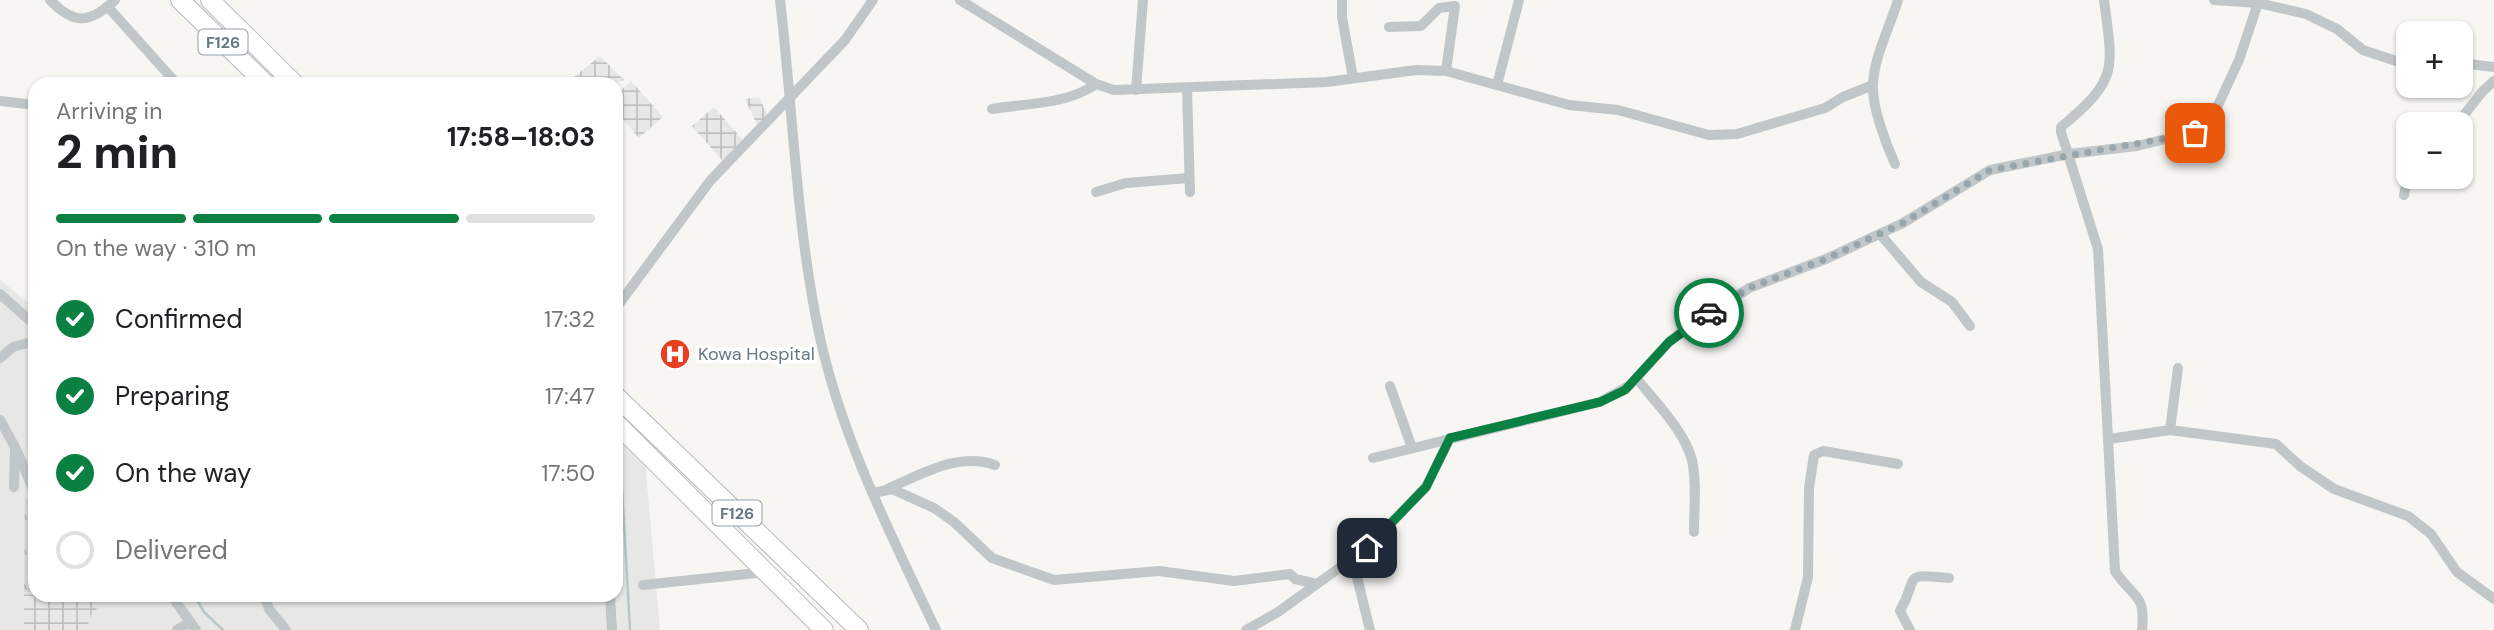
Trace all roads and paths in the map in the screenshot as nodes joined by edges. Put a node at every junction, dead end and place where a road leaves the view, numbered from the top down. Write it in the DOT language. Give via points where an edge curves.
graph roads {
  1 [pos="50,0"];
  2 [pos="180,0"];
  3 [pos="210,0"];
  4 [pos="780,0"];
  5 [pos="873,0"];
  6 [pos="960,0"];
  7 [pos="1143,0"];
  8 [pos="1342,0"];
  9 [pos="1519,0"];
  10 [pos="1899,0"];
  11 [pos="2104,0"];
  12 [pos="2214,0"];
  13 [pos="2258,2"];
  14 [pos="111,4"];
  15 [pos="1389,27"];
  16 [pos="2396,61"];
  17 [pos="2473,65"];
  18 [pos="2494,67"];
  19 [pos="1446,71"];
  20 [pos="171,77"];
  21 [pos="259,77"];
  22 [pos="288,77"];
  23 [pos="1353,78"];
  24 [pos="2494,81"];
  25 [pos="1096,84"];
  26 [pos="1497,85"];
  27 [pos="1873,85"];
  28 [pos="1186,88"];
  29 [pos="1136,90"];
  30 [pos="791,99"];
  31 [pos="0,101"];
  32 [pos="28,104"];
  33 [pos="992,109"];
  34 [pos="2468,112"];
  35 [pos="2069,154"];
  36 [pos="1895,164"];
  37 [pos="1189,178"];
  38 [pos="2405,189"];
  39 [pos="1096,192"];
  40 [pos="1189,192"];
  41 [pos="2404,195"];
  42 [pos="1880,234"];
  43 [pos="0,294"];
  44 [pos="623,299"];
  45 [pos="28,320"];
  46 [pos="1970,326"];
  47 [pos="28,343"];
  48 [pos="0,358"];
  49 [pos="2178,368"];
  50 [pos="1637,379"];
  51 [pos="1390,386"];
  52 [pos="623,403"];
  53 [pos="0,419"];
  54 [pos="623,430"];
  55 [pos="2170,430"];
  56 [pos="1450,438"];
  57 [pos="2109,439"];
  58 [pos="15,447"];
  59 [pos="1412,448"];
  60 [pos="1373,458"];
  61 [pos="1898,464"];
  62 [pos="995,465"];
  63 [pos="28,478"];
  64 [pos="14,487"];
  65 [pos="889,488"];
  66 [pos="873,493"];
  67 [pos="1694,532"];
  68 [pos="1353,561"];
  69 [pos="769,572"];
  70 [pos="804,576"];
  71 [pos="1949,578"];
  72 [pos="1317,584"];
  73 [pos="643,585"];
  74 [pos="788,591"];
  75 [pos="2494,599"];
  76 [pos="176,602"];
  77 [pos="267,602"];
  78 [pos="610,602"];
  79 [pos="193,626"];
  80 [pos="823,629"];
  81 [pos="177,630"];
  82 [pos="286,630"];
  83 [pos="612,630"];
  84 [pos="859,630"];
  85 [pos="936,630"];
  86 [pos="1246,630"];
  87 [pos="1370,630"];
  88 [pos="1795,630"];
  89 [pos="1910,630"];
  90 [pos="2142,630"];
  1 -- 14 [label="street" via="74,18 92,16"];
  2 -- 21 [label="main road, F126"];
  3 -- 22 [label="main road, F126"];
  4 -- 30 [label="street"];
  5 -- 30 [label="street" via="845,40"];
  6 -- 25 [label="street"];
  7 -- 29 [label="street"];
  8 -- 23 [label="street"];
  9 -- 26 [label="street"];
  10 -- 27 [label="street"];
  11 -- 35 [label="street" via="2110,70 2102,88 2061,127"];
  12 -- 13 [label="street"];
  13 -- 16 [label="street" via="2306,14 2371,54"];
  13 -- 35 [label="street" via="2239,60 2207,129 2137,146"];
  14 -- 20 [label="street"];
  15 -- 19 [label="street" via="1421,26 1440,8 1455,5"];
  17 -- 18 [label="street"];
  19 -- 23 [label="street"];
  19 -- 26 [label="street"];
  23 -- 28 [label="street"];
  24 -- 34 [label="street"];
  25 -- 29 [label="street"];
  25 -- 33 [label="street" via="1060,101"];
  26 -- 27 [label="street" via="1569,106 1618,110 1709,135 1737,134 1825,108"];
  27 -- 36 [label="street"];
  28 -- 29 [label="street"];
  28 -- 37 [label="street"];
  30 -- 44 [label="street" via="710,181"];
  30 -- 66 [label="street" via="818,331"];
  31 -- 32 [label="street"];
  35 -- 42 [label="street" via="1990,170"];
  35 -- 57 [label="street" via="2098,249"];
  37 -- 39 [label="street" via="1126,183"];
  37 -- 40 [label="street"];
  38 -- 41 [label="street"];
  42 -- 46 [label="street" via="1921,282 1952,302"];
  42 -- 50 [label="street" via="1749,288 1669,342"];
  43 -- 45 [label="street"];
  47 -- 48 [label="street"];
  49 -- 55 [label="street"];
  50 -- 56 [label="street" via="1600,402"];
  50 -- 67 [label="street" via="1690,454 1695,480"];
  51 -- 59 [label="street"];
  52 -- 70 [label="main road, F126"];
  53 -- 58 [label="street"];
  54 -- 69 [label="main road, F126"];
  55 -- 57 [label="street"];
  55 -- 75 [label="street" via="2276,444 2334,489 2408,516 2457,572"];
  56 -- 59 [label="street"];
  56 -- 68 [label="street" via="1426,487"];
  57 -- 90 [label="street" via="2115,571 2141,600"];
  58 -- 63 [label="street"];
  58 -- 64 [label="street"];
  59 -- 60 [label="street"];
  61 -- 88 [label="street" via="1823,451 1814,455 1808,577"];
  62 -- 65 [label="street" via="952,461"];
  65 -- 66 [label="street"];
  65 -- 72 [label="street" via="945,515 995,560 1054,580 1159,570 1234,581 1286,574"];
  66 -- 85 [label="street"];
  68 -- 72 [label="street"];
  68 -- 87 [label="street"];
  69 -- 73 [label="street"];
  69 -- 74 [label="main road, F126"];
  70 -- 74 [label="main road"];
  70 -- 84 [label="main road, F126"];
  71 -- 89 [label="street" via="1914,576 1900,611"];
  72 -- 86 [label="street"];
  74 -- 80 [label="main road, F126"];
  76 -- 79 [label="street"];
  77 -- 82 [label="street"];
  78 -- 83 [label="street"];
  79 -- 81 [label="street"];
}
